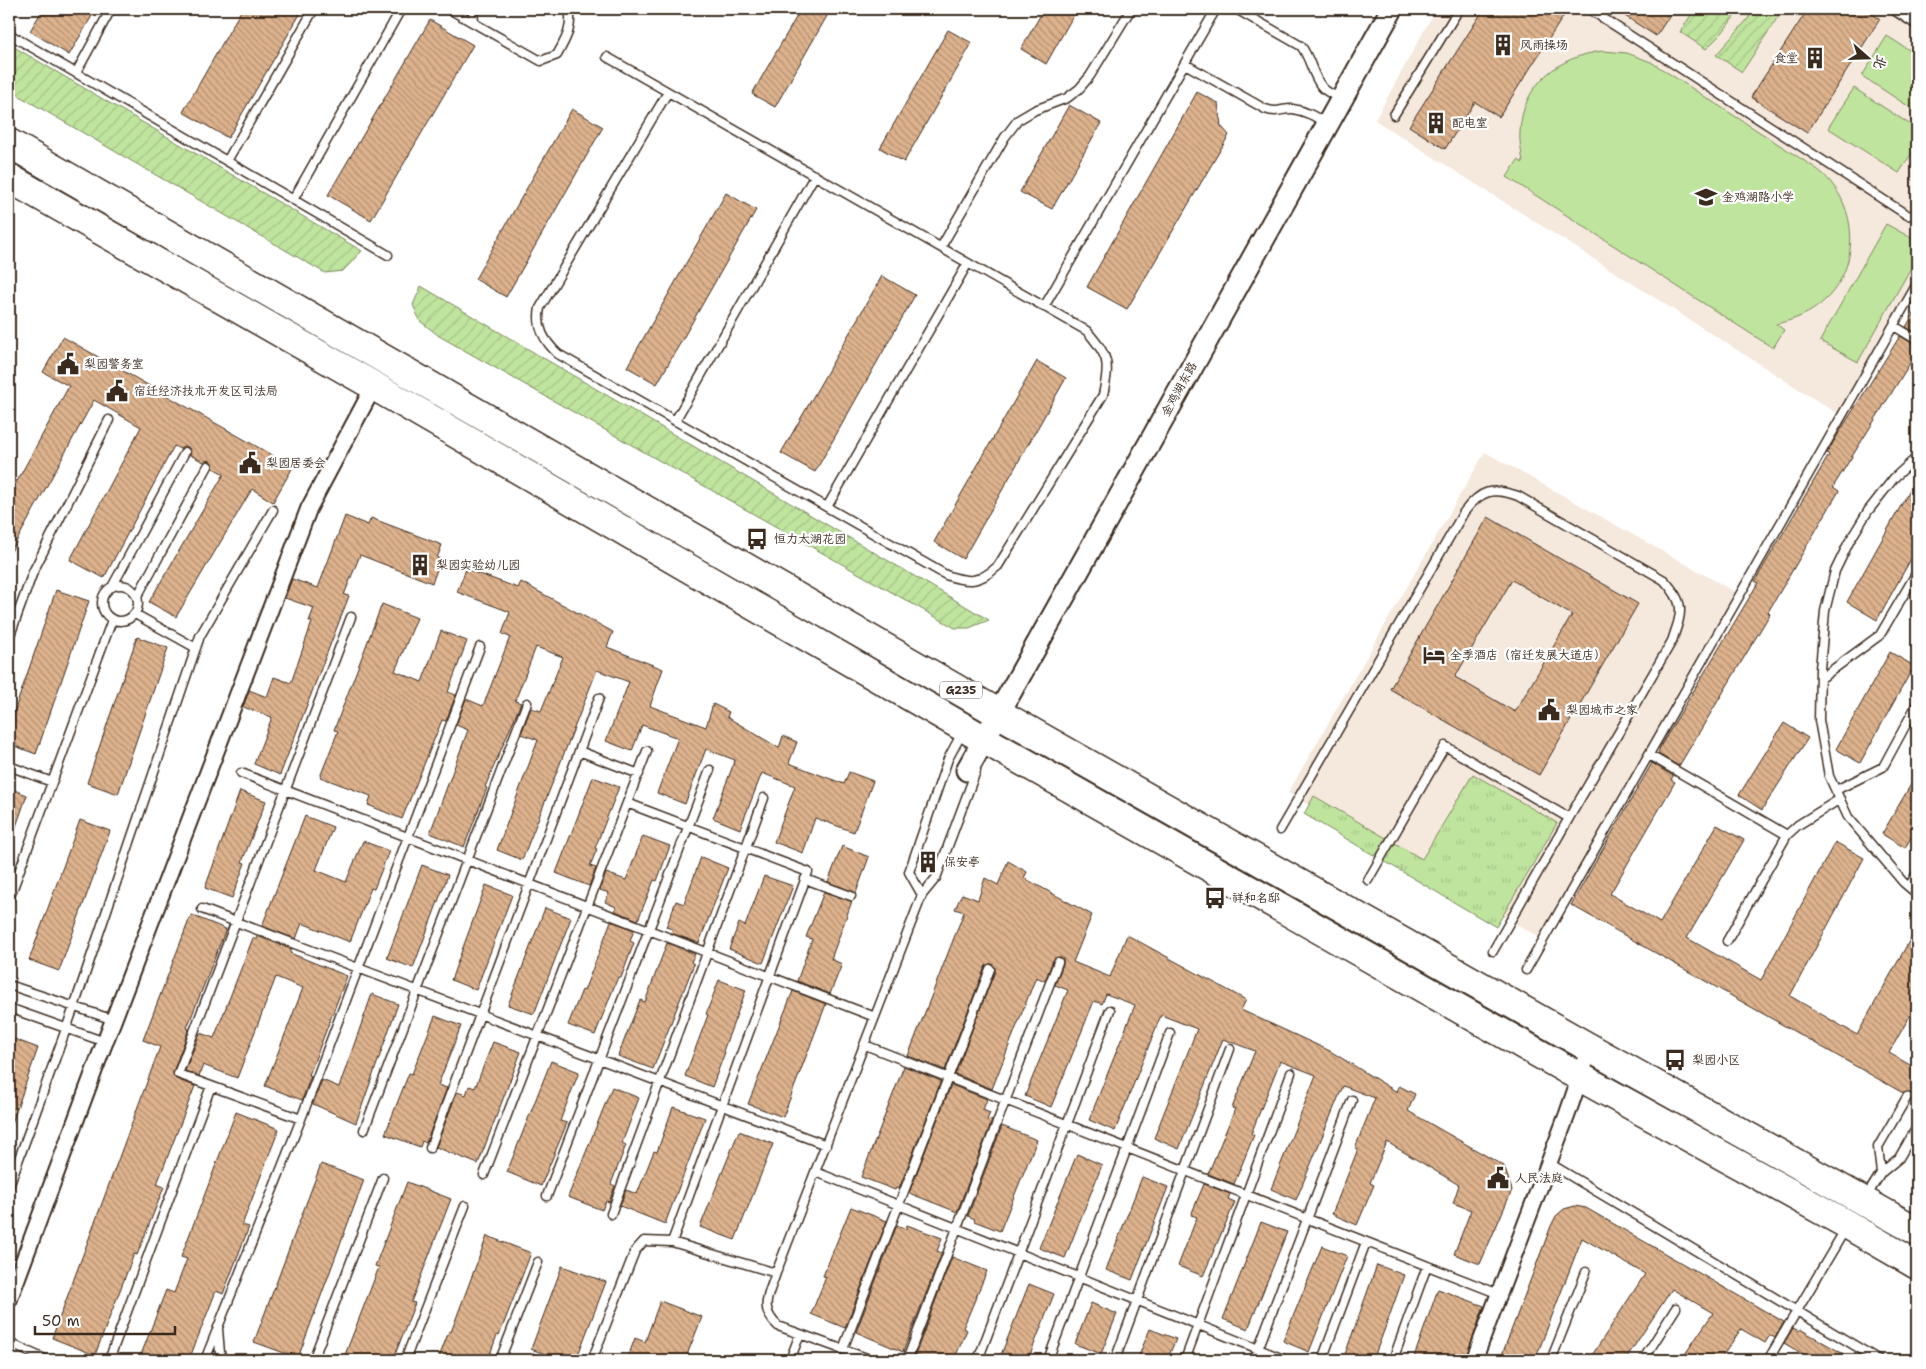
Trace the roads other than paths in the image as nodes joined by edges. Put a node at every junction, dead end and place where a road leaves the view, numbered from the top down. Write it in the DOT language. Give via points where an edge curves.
graph roads {
  1 [pos="111,9"];
  2 [pos="314,9"];
  3 [pos="401,9"];
  4 [pos="450,9"];
  5 [pos="473,9"];
  6 [pos="569,9"];
  7 [pos="1131,9"];
  8 [pos="1216,9"];
  9 [pos="1236,9"];
  10 [pos="1392,9"];
  11 [pos="1459,9"];
  12 [pos="1588,9"];
  13 [pos="1892,9"];
  14 [pos="1598,11"];
  15 [pos="474,22"];
  16 [pos="1917,25"];
  17 [pos="9,34"];
  18 [pos="607,57"];
  19 [pos="1185,64"];
  20 [pos="76,73"];
  21 [pos="668,92"];
  22 [pos="1341,100"];
  23 [pos="1394,115"];
  24 [pos="1328,124"];
  25 [pos="9,143"];
  26 [pos="227,161"];
  27 [pos="815,175"];
  28 [pos="9,178"];
  29 [pos="293,200"];
  30 [pos="1917,216"];
  31 [pos="941,247"];
  32 [pos="388,255"];
  33 [pos="968,263"];
  34 [pos="1917,284"];
  35 [pos="1044,307"];
  36 [pos="1894,326"];
  37 [pos="1917,340"];
  38 [pos="374,386"];
  39 [pos="109,420"];
  40 [pos="675,421"];
  41 [pos="185,452"];
  42 [pos="1917,457"];
  43 [pos="208,466"];
  44 [pos="827,507"];
  45 [pos="273,510"];
  46 [pos="1917,572"];
  47 [pos="112,587"];
  48 [pos="137,597"];
  49 [pos="134,614"];
  50 [pos="351,617"];
  51 [pos="112,620"];
  52 [pos="9,638"];
  53 [pos="480,647"];
  54 [pos="196,648"];
  55 [pos="1820,679"];
  56 [pos="599,698"];
  57 [pos="527,703"];
  58 [pos="1917,704"];
  59 [pos="985,732"];
  60 [pos="579,751"];
  61 [pos="647,751"];
  62 [pos="1649,755"];
  63 [pos="9,766"];
  64 [pos="710,770"];
  65 [pos="241,773"];
  66 [pos="638,774"];
  67 [pos="52,782"];
  68 [pos="286,789"];
  69 [pos="1836,790"];
  70 [pos="764,798"];
  71 [pos="1840,799"];
  72 [pos="627,803"];
  73 [pos="1569,818"];
  74 [pos="688,827"];
  75 [pos="1280,830"];
  76 [pos="1787,836"];
  77 [pos="408,838"];
  78 [pos="746,849"];
  79 [pos="467,860"];
  80 [pos="1917,873"];
  81 [pos="805,879"];
  82 [pos="1368,880"];
  83 [pos="529,884"];
  84 [pos="1909,887"];
  85 [pos="1917,894"];
  86 [pos="922,895"];
  87 [pos="851,896"];
  88 [pos="9,899"];
  89 [pos="587,907"];
  90 [pos="202,909"];
  91 [pos="237,921"];
  92 [pos="649,930"];
  93 [pos="1727,941"];
  94 [pos="1493,951"];
  95 [pos="707,953"];
  96 [pos="1058,962"];
  97 [pos="358,967"];
  98 [pos="990,969"];
  99 [pos="1526,970"];
  100 [pos="770,976"];
  101 [pos="9,985"];
  102 [pos="418,989"];
  103 [pos="74,1007"];
  104 [pos="9,1008"];
  105 [pos="1110,1010"];
  106 [pos="480,1013"];
  107 [pos="875,1017"];
  108 [pos="114,1020"];
  109 [pos="66,1028"];
  110 [pos="1170,1033"];
  111 [pos="538,1035"];
  112 [pos="105,1042"];
  113 [pos="865,1045"];
  114 [pos="1590,1048"];
  115 [pos="1230,1049"];
  116 [pos="600,1059"];
  117 [pos="1291,1073"];
  118 [pos="1580,1077"];
  119 [pos="948,1078"];
  120 [pos="660,1081"];
  121 [pos="211,1086"];
  122 [pos="1907,1097"];
  123 [pos="1005,1100"];
  124 [pos="1352,1100"];
  125 [pos="722,1105"];
  126 [pos="301,1119"];
  127 [pos="1067,1125"];
  128 [pos="1917,1127"];
  129 [pos="364,1130"];
  130 [pos="826,1144"];
  131 [pos="430,1148"];
  132 [pos="1127,1148"];
  133 [pos="1549,1162"];
  134 [pos="1185,1171"];
  135 [pos="816,1172"];
  136 [pos="1881,1173"];
  137 [pos="484,1175"];
  138 [pos="383,1178"];
  139 [pos="9,1186"];
  140 [pos="1246,1195"];
  141 [pos="548,1196"];
  142 [pos="899,1205"];
  143 [pos="465,1206"];
  144 [pos="1856,1213"];
  145 [pos="612,1214"];
  146 [pos="1307,1219"];
  147 [pos="957,1228"];
  148 [pos="1917,1231"];
  149 [pos="672,1242"];
  150 [pos="1366,1242"];
  151 [pos="1018,1253"];
  152 [pos="538,1262"];
  153 [pos="1917,1265"];
  154 [pos="1427,1266"];
  155 [pos="1586,1272"];
  156 [pos="776,1273"];
  157 [pos="1079,1277"];
  158 [pos="1499,1294"];
  159 [pos="9,1300"];
  160 [pos="1137,1300"];
  161 [pos="1676,1308"];
  162 [pos="1797,1312"];
  163 [pos="218,1324"];
  164 [pos="1198,1325"];
  165 [pos="800,1334"];
  166 [pos="9,1343"];
  167 [pos="1258,1349"];
  168 [pos="843,1350"];
  169 [pos="47,1360"];
  170 [pos="109,1360"];
  171 [pos="205,1360"];
  172 [pos="223,1360"];
  173 [pos="313,1360"];
  174 [pos="405,1360"];
  175 [pos="500,1360"];
  176 [pos="592,1360"];
  177 [pos="790,1360"];
  178 [pos="872,1360"];
  179 [pos="907,1360"];
  180 [pos="978,1360"];
  181 [pos="1048,1360"];
  182 [pos="1115,1360"];
  183 [pos="1185,1360"];
  184 [pos="1254,1360"];
  185 [pos="1286,1360"];
  186 [pos="1322,1360"];
  187 [pos="1393,1360"];
  188 [pos="1474,1360"];
  189 [pos="1550,1360"];
  190 [pos="1643,1360"];
  191 [pos="1768,1360"];
  192 [pos="1878,1360"];
  1 -- 20 [label="lane"];
  2 -- 26 [label="lane"];
  3 -- 29 [label="lane"];
  4 -- 15 [label="lane"];
  5 -- 15 [label="lane"];
  6 -- 15 [label="lane" via="569,34 557,55 541,60"];
  7 -- 31 [label="lane" via="1079,89 1067,98 1018,120"];
  8 -- 19 [label="lane"];
  9 -- 22 [label="lane" via="1301,46 1323,88"];
  10 -- 22 [label="street, 金鸡湖东路"];
  11 -- 23 [label="lane"];
  12 -- 14 [label="lane"];
  13 -- 16 [label="lane"];
  14 -- 30 [label="lane" via="1907,215"];
  17 -- 20 [label="lane"];
  18 -- 21 [label="lane"];
  19 -- 24 [label="lane" via="1265,110 1291,109"];
  19 -- 35 [label="lane"];
  20 -- 26 [label="lane"];
  21 -- 27 [label="lane"];
  21 -- 40 [label="lane" via="540,308 538,318 547,344 558,354"];
  22 -- 24 [label="street, 金鸡湖东路"];
  24 -- 59 [label="street, 金鸡湖东路"];
  25 -- 59 [label="highway, G235"];
  26 -- 29 [label="lane"];
  27 -- 31 [label="lane"];
  27 -- 40 [label="lane"];
  28 -- 38 [label="highway, G235"];
  29 -- 32 [label="lane"];
  31 -- 33 [label="lane"];
  33 -- 35 [label="lane"];
  33 -- 44 [label="lane"];
  34 -- 36 [label="lane"];
  35 -- 44 [label="lane" via="1087,331 1108,363 1106,379 1103,395 998,566 987,576 973,581 946,576"];
  36 -- 37 [label="lane"];
  36 -- 62 [label="lane"];
  38 -- 59 [label="highway, G235"];
  38 -- 108 [label="street" via="309,508"];
  39 -- 52 [label="lane" via="33,572"];
  40 -- 44 [label="lane"];
  41 -- 47 [label="lane"];
  42 -- 55 [label="lane" via="1894,478 1868,511 1834,571 1825,611"];
  43 -- 48 [label="lane"];
  45 -- 54 [label="lane"];
  46 -- 55 [label="lane" via="1880,635"];
  47 -- 48 [label="lane" via="124,585"];
  47 -- 51 [label="lane" via="104,595 102,606"];
  48 -- 49 [label="lane"];
  49 -- 51 [label="lane" via="124,621"];
  49 -- 54 [label="lane"];
  50 -- 68 [label="lane"];
  51 -- 67 [label="lane"];
  53 -- 77 [label="lane"];
  54 -- 103 [label="lane"];
  55 -- 69 [label="lane" via="1819,720 1829,776"];
  56 -- 60 [label="lane"];
  57 -- 79 [label="lane"];
  58 -- 69 [label="lane" via="1883,767"];
  59 -- 86 [label="lane" via="974,774 936,878"];
  59 -- 86 [label="lane" via="948,759 909,872"];
  59 -- 114 [label="highway, G235"];
  59 -- 118 [label="highway, G235"];
  60 -- 66 [label="lane"];
  60 -- 83 [label="lane"];
  61 -- 66 [label="lane"];
  62 -- 76 [label="lane"];
  62 -- 99 [label="lane"];
  63 -- 67 [label="lane"];
  64 -- 74 [label="lane"];
  65 -- 68 [label="lane"];
  66 -- 72 [label="lane"];
  67 -- 88 [label="lane"];
  68 -- 77 [label="lane"];
  68 -- 91 [label="lane"];
  69 -- 71 [label="lane"];
  70 -- 78 [label="lane"];
  71 -- 76 [label="lane" via="1798,825"];
  71 -- 84 [label="lane" via="1848,817 1872,848"];
  72 -- 74 [label="lane"];
  72 -- 89 [label="lane"];
  73 -- 75 [label="lane" via="1672,641 1680,602 1664,580 1504,491 1489,492 1475,498 1464,512"];
  73 -- 82 [label="lane" via="1445,746"];
  73 -- 94 [label="lane"];
  74 -- 78 [label="lane"];
  74 -- 92 [label="lane"];
  76 -- 93 [label="lane"];
  77 -- 79 [label="lane"];
  77 -- 97 [label="lane"];
  78 -- 81 [label="lane" via="808,872"];
  78 -- 95 [label="lane"];
  79 -- 83 [label="lane"];
  79 -- 102 [label="lane"];
  80 -- 84 [label="lane"];
  81 -- 87 [label="lane"];
  81 -- 100 [label="lane"];
  83 -- 89 [label="lane"];
  83 -- 106 [label="lane"];
  84 -- 85 [label="lane"];
  86 -- 107 [label="lane"];
  89 -- 92 [label="lane"];
  89 -- 111 [label="lane"];
  90 -- 91 [label="lane"];
  91 -- 97 [label="lane"];
  91 -- 121 [label="lane" via="178,1074"];
  92 -- 95 [label="lane"];
  92 -- 116 [label="lane"];
  95 -- 100 [label="lane"];
  95 -- 120 [label="lane"];
  96 -- 123 [label="lane"];
  97 -- 102 [label="lane"];
  97 -- 126 [label="lane"];
  98 -- 119 [label="lane"];
  100 -- 107 [label="lane"];
  100 -- 125 [label="lane"];
  101 -- 103 [label="lane"];
  102 -- 106 [label="lane"];
  102 -- 129 [label="lane"];
  103 -- 108 [label="lane"];
  103 -- 109 [label="lane"];
  104 -- 109 [label="lane"];
  105 -- 127 [label="lane"];
  106 -- 111 [label="lane"];
  106 -- 131 [label="lane"];
  107 -- 113 [label="lane"];
  108 -- 112 [label="street"];
  109 -- 112 [label="lane"];
  109 -- 139 [label="lane"];
  110 -- 132 [label="lane"];
  111 -- 116 [label="lane"];
  111 -- 137 [label="lane"];
  112 -- 159 [label="street"];
  113 -- 119 [label="lane"];
  113 -- 130 [label="lane"];
  114 -- 118 [label="street"];
  114 -- 144 [label="highway, G235"];
  115 -- 134 [label="lane"];
  116 -- 120 [label="lane"];
  116 -- 141 [label="lane"];
  117 -- 140 [label="lane"];
  118 -- 133 [label="street"];
  118 -- 144 [label="highway, G235"];
  119 -- 123 [label="lane"];
  119 -- 142 [label="lane"];
  120 -- 125 [label="lane"];
  120 -- 145 [label="lane"];
  121 -- 126 [label="lane"];
  121 -- 170 [label="lane"];
  122 -- 136 [label="lane" via="1878,1147"];
  123 -- 127 [label="lane"];
  123 -- 147 [label="lane"];
  124 -- 146 [label="lane"];
  125 -- 130 [label="lane"];
  125 -- 149 [label="lane"];
  126 -- 163 [label="lane"];
  127 -- 132 [label="lane"];
  127 -- 151 [label="lane"];
  128 -- 136 [label="lane" via="1899,1158"];
  130 -- 135 [label="lane"];
  132 -- 134 [label="lane"];
  132 -- 157 [label="lane"];
  133 -- 158 [label="street"];
  133 -- 162 [label="lane"];
  134 -- 140 [label="lane"];
  134 -- 160 [label="lane"];
  135 -- 142 [label="lane"];
  135 -- 156 [label="lane"];
  136 -- 144 [label="lane"];
  138 -- 173 [label="lane"];
  140 -- 146 [label="lane"];
  140 -- 164 [label="lane"];
  142 -- 147 [label="lane"];
  142 -- 168 [label="lane"];
  143 -- 174 [label="lane"];
  144 -- 148 [label="highway, G235"];
  144 -- 153 [label="highway, G235"];
  144 -- 162 [label="lane"];
  146 -- 150 [label="lane"];
  146 -- 167 [label="lane"];
  147 -- 151 [label="lane"];
  147 -- 179 [label="lane"];
  149 -- 156 [label="lane"];
  149 -- 176 [label="lane" via="644,1242 635,1251"];
  150 -- 154 [label="lane"];
  150 -- 186 [label="lane"];
  151 -- 157 [label="lane"];
  151 -- 180 [label="lane"];
  152 -- 175 [label="lane"];
  154 -- 158 [label="lane"];
  154 -- 187 [label="lane"];
  155 -- 189 [label="lane"];
  156 -- 165 [label="lane" via="765,1307 769,1318 778,1326"];
  157 -- 160 [label="lane"];
  157 -- 181 [label="lane"];
  158 -- 188 [label="street"];
  160 -- 164 [label="lane"];
  160 -- 182 [label="lane"];
  161 -- 190 [label="lane"];
  162 -- 191 [label="lane"];
  162 -- 192 [label="lane"];
  163 -- 171 [label="lane"];
  163 -- 172 [label="lane"];
  164 -- 167 [label="lane"];
  164 -- 183 [label="lane"];
  165 -- 168 [label="lane"];
  165 -- 177 [label="lane"];
  166 -- 169 [label="lane"];
  167 -- 184 [label="lane"];
  167 -- 185 [label="lane"];
  168 -- 178 [label="lane"];
}
